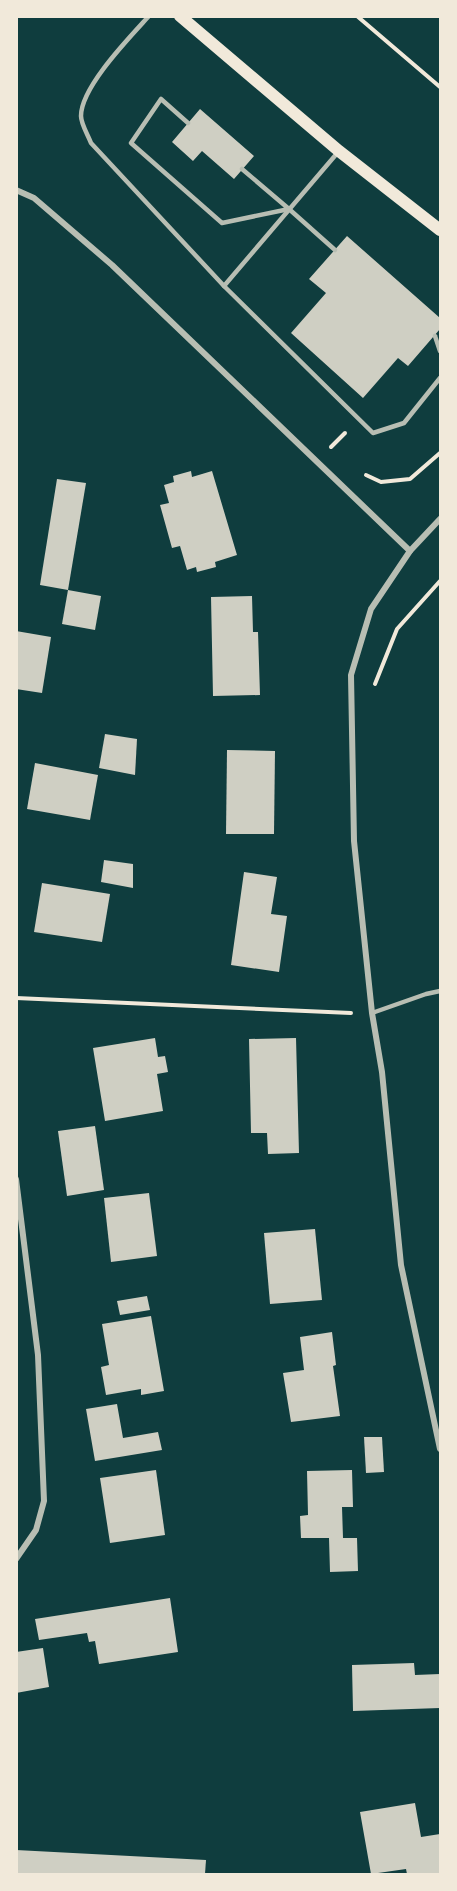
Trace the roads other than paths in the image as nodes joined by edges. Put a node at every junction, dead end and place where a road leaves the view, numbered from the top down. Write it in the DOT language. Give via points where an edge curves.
graph roads {
  1 [pos="149,16"];
  2 [pos="180,16"];
  3 [pos="188,123"];
  4 [pos="339,151"];
  5 [pos="242,169"];
  6 [pos="16,190"];
  7 [pos="289,209"];
  8 [pos="441,230"];
  9 [pos="335,250"];
  10 [pos="224,286"];
  11 [pos="435,336"];
  12 [pos="441,351"];
  13 [pos="441,378"];
  14 [pos="441,519"];
  15 [pos="410,551"];
  16 [pos="441,991"];
  17 [pos="372,1013"];
  18 [pos="16,1179"];
  19 [pos="441,1449"];
  20 [pos="16,1560"];
  1 -- 10 [label="lane" via="89,92 81,117 91,143"];
  2 -- 4 [label="main road"];
  3 -- 7 [label="lane" via="161,99 130,143 222,223"];
  4 -- 7 [label="lane"];
  4 -- 8 [label="main road"];
  5 -- 7 [label="lane"];
  6 -- 15 [label="street" via="34,198 112,265"];
  7 -- 9 [label="lane"];
  7 -- 10 [label="lane"];
  10 -- 13 [label="lane" via="373,433 404,423"];
  11 -- 12 [label="lane"];
  14 -- 15 [label="street"];
  15 -- 17 [label="street" via="371,609 351,675 354,841"];
  16 -- 17 [label="lane"];
  17 -- 19 [label="street" via="382,1072 401,1265"];
  18 -- 20 [label="street" via="38,1355 44,1501 36,1530"];
}
